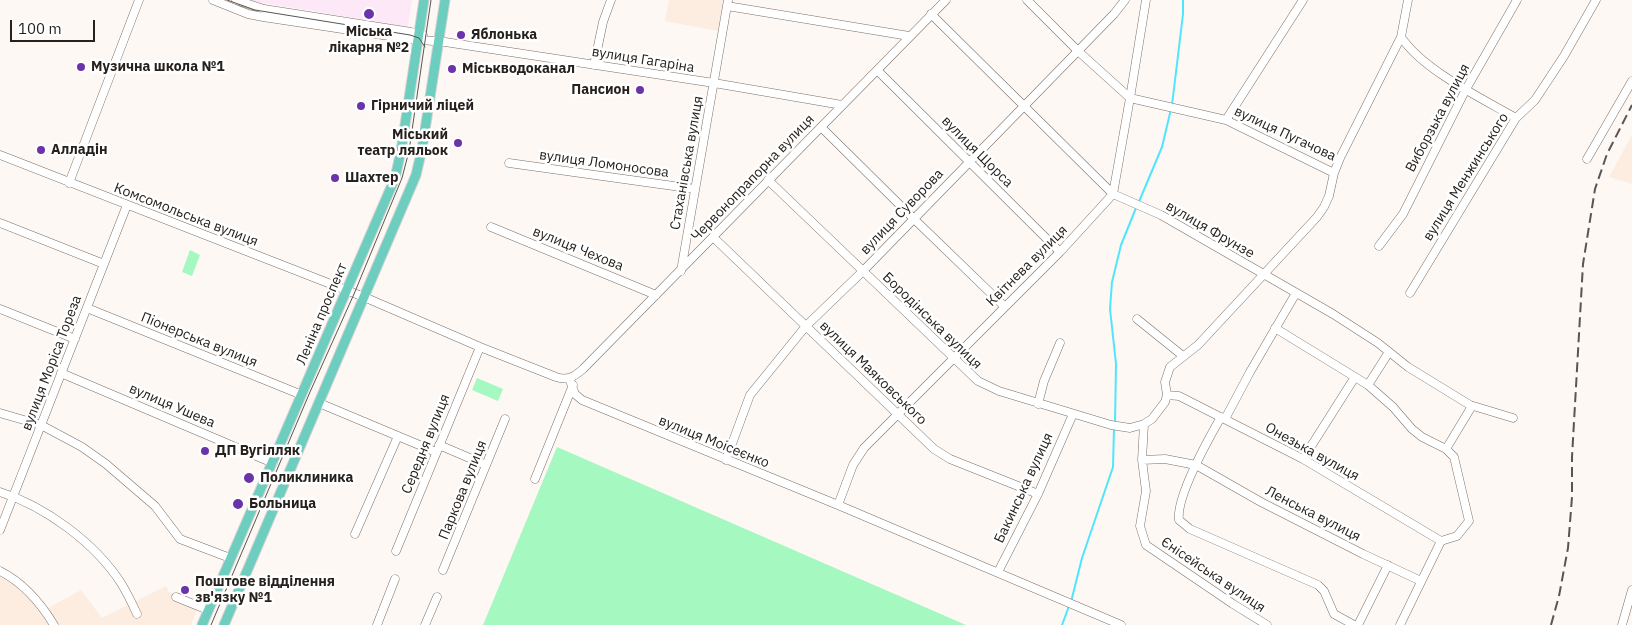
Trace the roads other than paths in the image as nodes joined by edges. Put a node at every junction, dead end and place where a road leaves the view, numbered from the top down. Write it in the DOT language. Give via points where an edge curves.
graph roads {
  1 [pos="139,0"];
  2 [pos="213,0"];
  3 [pos="236,0"];
  4 [pos="424,0"];
  5 [pos="445,0"];
  6 [pos="611,0"];
  7 [pos="946,0"];
  8 [pos="1027,0"];
  9 [pos="1125,0"];
  10 [pos="1146,0"];
  11 [pos="1303,0"];
  12 [pos="1408,0"];
  13 [pos="1517,0"];
  14 [pos="1596,0"];
  15 [pos="727,3"];
  16 [pos="931,14"];
  17 [pos="909,36"];
  18 [pos="1401,37"];
  19 [pos="418,41"];
  20 [pos="439,41"];
  21 [pos="1078,51"];
  22 [pos="594,65"];
  23 [pos="876,70"];
  24 [pos="1632,81"];
  25 [pos="714,83"];
  26 [pos="1466,89"];
  27 [pos="1130,98"];
  28 [pos="842,105"];
  29 [pos="1024,105"];
  30 [pos="1516,118"];
  31 [pos="1226,120"];
  32 [pos="821,127"];
  33 [pos="0,156"];
  34 [pos="1586,159"];
  35 [pos="968,161"];
  36 [pos="509,163"];
  37 [pos="1334,173"];
  38 [pos="768,180"];
  39 [pos="69,183"];
  40 [pos="695,189"];
  41 [pos="1113,194"];
  42 [pos="127,205"];
  43 [pos="913,218"];
  44 [pos="0,223"];
  45 [pos="491,227"];
  46 [pos="713,237"];
  47 [pos="685,245"];
  48 [pos="1379,246"];
  49 [pos="1060,252"];
  50 [pos="696,254"];
  51 [pos="104,264"];
  52 [pos="680,271"];
  53 [pos="862,272"];
  54 [pos="1264,274"];
  55 [pos="347,291"];
  56 [pos="1296,293"];
  57 [pos="1410,293"];
  58 [pos="656,295"];
  59 [pos="364,298"];
  60 [pos="1004,306"];
  61 [pos="87,308"];
  62 [pos="0,309"];
  63 [pos="1137,320"];
  64 [pos="806,326"];
  65 [pos="1275,328"];
  66 [pos="75,339"];
  67 [pos="1060,343"];
  68 [pos="480,347"];
  69 [pos="1389,352"];
  70 [pos="1184,356"];
  71 [pos="954,360"];
  72 [pos="61,373"];
  73 [pos="578,374"];
  74 [pos="1355,377"];
  75 [pos="569,378"];
  76 [pos="1368,385"];
  77 [pos="572,387"];
  78 [pos="302,395"];
  79 [pos="1167,396"];
  80 [pos="319,403"];
  81 [pos="1038,404"];
  82 [pos="1472,406"];
  83 [pos="0,413"];
  84 [pos="1073,414"];
  85 [pos="897,415"];
  86 [pos="1223,418"];
  87 [pos="1513,418"];
  88 [pos="505,419"];
  89 [pos="1144,424"];
  90 [pos="41,425"];
  91 [pos="398,436"];
  92 [pos="437,449"];
  93 [pos="1446,449"];
  94 [pos="1303,459"];
  95 [pos="726,460"];
  96 [pos="1142,460"];
  97 [pos="273,463"];
  98 [pos="486,465"];
  99 [pos="1196,465"];
  100 [pos="535,479"];
  101 [pos="0,492"];
  102 [pos="1038,494"];
  103 [pos="13,496"];
  104 [pos="838,506"];
  105 [pos="0,530"];
  106 [pos="356,534"];
  107 [pos="1441,541"];
  108 [pos="396,551"];
  109 [pos="230,558"];
  110 [pos="1388,565"];
  111 [pos="444,570"];
  112 [pos="0,571"];
  113 [pos="998,572"];
  114 [pos="395,579"];
  115 [pos="1421,581"];
  116 [pos="1632,590"];
  117 [pos="176,597"];
  118 [pos="437,597"];
  119 [pos="208,610"];
  120 [pos="137,614"];
  121 [pos="1257,623"];
  122 [pos="54,625"];
  123 [pos="202,625"];
  124 [pos="224,625"];
  125 [pos="377,625"];
  126 [pos="425,625"];
  127 [pos="1121,625"];
  128 [pos="1267,625"];
  129 [pos="1354,625"];
  130 [pos="1358,625"];
  131 [pos="1400,625"];
  132 [pos="1622,625"];
  1 -- 39 [label="street"];
  2 -- 19 [label="street" via="248,14"];
  3 -- 19 [label="street" via="264,9"];
  4 -- 19 [label="main road, Леніна проспект"];
  5 -- 20 [label="main road"];
  6 -- 22 [label="street"];
  7 -- 16 [label="street, Червонопрапорна вулиця"];
  8 -- 21 [label="street"];
  9 -- 21 [label="street, вулиця Суворова"];
  10 -- 27 [label="street"];
  11 -- 31 [label="street"];
  12 -- 18 [label="street, вулиця Пугачова"];
  13 -- 26 [label="street, Виборзька вулиця"];
  14 -- 30 [label="street, вулиця Менжинського" via="1535,100"];
  15 -- 17 [label="street"];
  15 -- 25 [label="street, Стаханівська вулиця"];
  16 -- 17 [label="street, Червонопрапорна вулиця"];
  16 -- 29 [label="street, вулиця Фрунзе"];
  17 -- 23 [label="street, Червонопрапорна вулиця"];
  18 -- 26 [label="street" via="1414,54"];
  18 -- 37 [label="street, вулиця Пугачова"];
  19 -- 20 [label="street, вулиця Гагаріна"];
  19 -- 55 [label="main road, Леніна проспект" via="395,178"];
  20 -- 22 [label="street, вулиця Гагаріна"];
  20 -- 59 [label="main road" via="417,170"];
  21 -- 27 [label="street"];
  21 -- 29 [label="street, вулиця Суворова"];
  22 -- 25 [label="street, вулиця Гагаріна"];
  23 -- 28 [label="street, Червонопрапорна вулиця"];
  23 -- 35 [label="street, вулиця Щорса"];
  24 -- 34 [label="street"];
  25 -- 28 [label="street, вулиця Гагаріна"];
  25 -- 40 [label="street, Стаханівська вулиця"];
  26 -- 30 [label="street"];
  26 -- 48 [label="street, Виборзька вулиця" via="1403,214"];
  27 -- 31 [label="street, вулиця Пугачова"];
  27 -- 41 [label="street"];
  28 -- 32 [label="street, Червонопрапорна вулиця"];
  29 -- 35 [label="street, вулиця Суворова"];
  29 -- 41 [label="street, вулиця Фрунзе"];
  30 -- 57 [label="street, вулиця Менжинського"];
  31 -- 37 [label="street, вулиця Пугачова"];
  32 -- 38 [label="street, Червонопрапорна вулиця"];
  32 -- 43 [label="street"];
  33 -- 39 [label="street, Комсомольська вулиця"];
  35 -- 43 [label="street, вулиця Суворова"];
  35 -- 49 [label="street, вулиця Щорса"];
  36 -- 40 [label="street, вулиця Ломоносова"];
  37 -- 54 [label="street" via="1324,207"];
  38 -- 46 [label="street, Червонопрапорна вулиця"];
  38 -- 53 [label="street, Бородінська вулиця"];
  39 -- 42 [label="street, Комсомольська вулиця"];
  40 -- 47 [label="street, Стаханівська вулиця"];
  41 -- 49 [label="street, Квітнева вулиця"];
  41 -- 54 [label="street, вулиця Фрунзе" via="1161,216"];
  42 -- 51 [label="street, вулиця Моріса Тореза"];
  42 -- 55 [label="street, Комсомольська вулиця"];
  43 -- 53 [label="street, вулиця Суворова"];
  43 -- 60 [label="street"];
  44 -- 51 [label="street"];
  45 -- 58 [label="street, вулиця Чехова"];
  46 -- 50 [label="street, Червонопрапорна вулиця"];
  46 -- 64 [label="street, вулиця Маяковського"];
  47 -- 50 [label="street" via="689,254"];
  47 -- 52 [label="street, Стаханівська вулиця"];
  49 -- 60 [label="street, Квітнева вулиця"];
  50 -- 52 [label="street, Червонопрапорна вулиця"];
  51 -- 61 [label="street, вулиця Моріса Тореза"];
  52 -- 58 [label="street, Червонопрапорна вулиця"];
  53 -- 64 [label="street, вулиця Суворова"];
  53 -- 71 [label="street, Бородінська вулиця"];
  54 -- 56 [label="street, вулиця Фрунзе"];
  54 -- 70 [label="street"];
  55 -- 59 [label="street, Комсомольська вулиця"];
  55 -- 78 [label="main road, Леніна проспект"];
  56 -- 65 [label="street"];
  56 -- 69 [label="street, вулиця Фрунзе"];
  58 -- 73 [label="street, Червонопрапорна вулиця"];
  59 -- 68 [label="street"];
  59 -- 80 [label="main road"];
  60 -- 71 [label="street, Квітнева вулиця"];
  61 -- 66 [label="street, вулиця Моріса Тореза"];
  61 -- 78 [label="street, Піонерська вулиця"];
  62 -- 66 [label="street"];
  63 -- 70 [label="street"];
  64 -- 85 [label="street, вулиця Маяковського"];
  64 -- 95 [label="street, вулиця Суворова" via="750,395"];
  65 -- 74 [label="street"];
  65 -- 86 [label="street"];
  66 -- 72 [label="street, вулиця Моріса Тореза"];
  67 -- 81 [label="street"];
  68 -- 75 [label="street" via="556,377"];
  68 -- 92 [label="street, Середня вулиця"];
  69 -- 76 [label="street"];
  69 -- 82 [label="street, вулиця Фрунзе"];
  70 -- 79 [label="street" via="1174,362 1166,375"];
  71 -- 81 [label="street, Бородінська вулиця" via="982,384"];
  71 -- 85 [label="street, Квітнева вулиця"];
  72 -- 90 [label="street, вулиця Моріса Тореза"];
  72 -- 97 [label="street, вулиця Ушева"];
  73 -- 75 [label="street, Червонопрапорна вулиця"];
  73 -- 77 [label="street, Червонопрапорна вулиця"];
  74 -- 76 [label="street"];
  74 -- 94 [label="street"];
  75 -- 77 [label="street, вулиця Моісеєнко"];
  76 -- 93 [label="street" via="1417,433"];
  77 -- 95 [label="street, вулиця Моісеєнко" via="582,400"];
  77 -- 100 [label="street, Червонопрапорна вулиця"];
  78 -- 97 [label="main road, Леніна проспект"];
  79 -- 86 [label="street, Онезька вулиця" via="1179,396"];
  79 -- 89 [label="street" via="1160,411"];
  80 -- 91 [label="street"];
  80 -- 124 [label="main road"];
  81 -- 84 [label="street, Бородінська вулиця"];
  82 -- 87 [label="street, вулиця Фрунзе"];
  82 -- 93 [label="street"];
  83 -- 90 [label="street"];
  84 -- 89 [label="street, Бородінська вулиця" via="1121,427"];
  84 -- 102 [label="street, Бакинська вулиця"];
  85 -- 102 [label="street, вулиця Маяковського" via="942,454"];
  85 -- 104 [label="street, Квітнева вулиця" via="858,456"];
  86 -- 94 [label="street, Онезька вулиця"];
  86 -- 99 [label="street"];
  88 -- 98 [label="street, Паркова вулиця"];
  89 -- 96 [label="street"];
  90 -- 103 [label="street, вулиця Моріса Тореза"];
  90 -- 109 [label="street" via="106,464 155,506 180,539"];
  91 -- 92 [label="street"];
  91 -- 106 [label="street"];
  92 -- 98 [label="street"];
  92 -- 108 [label="street, Середня вулиця"];
  93 -- 107 [label="street" via="1454,457 1469,521 1457,536"];
  94 -- 107 [label="street, Онезька вулиця"];
  95 -- 104 [label="street, вулиця Моісеєнко"];
  96 -- 99 [label="street, Ленська вулиця" via="1165,459"];
  96 -- 121 [label="street, Єнісейська вулиця" via="1146,491 1140,526 1146,545"];
  97 -- 109 [label="main road, Леніна проспект"];
  98 -- 111 [label="street, Паркова вулиця"];
  99 -- 110 [label="street, Ленська вулиця" via="1261,502"];
  99 -- 129 [label="street" via="1181,504 1180,520 1190,529 1318,585 1334,614"];
  101 -- 103 [label="street"];
  102 -- 113 [label="street, Бакинська вулиця"];
  103 -- 105 [label="street, вулиця Моріса Тореза"];
  103 -- 120 [label="street" via="30,503 84,541 120,582"];
  104 -- 113 [label="street, вулиця Моісеєнко"];
  107 -- 115 [label="street"];
  109 -- 119 [label="main road, Леніна проспект"];
  110 -- 115 [label="street, Ленська вулиця"];
  110 -- 130 [label="street"];
  112 -- 122 [label="street" via="25,587"];
  113 -- 127 [label="street, вулиця Моісеєнко"];
  114 -- 125 [label="street"];
  115 -- 131 [label="street"];
  116 -- 132 [label="street"];
  117 -- 119 [label="street"];
  118 -- 126 [label="street"];
  119 -- 123 [label="main road, Леніна проспект"];
  121 -- 128 [label="street, Єнісейська вулиця"];
}
